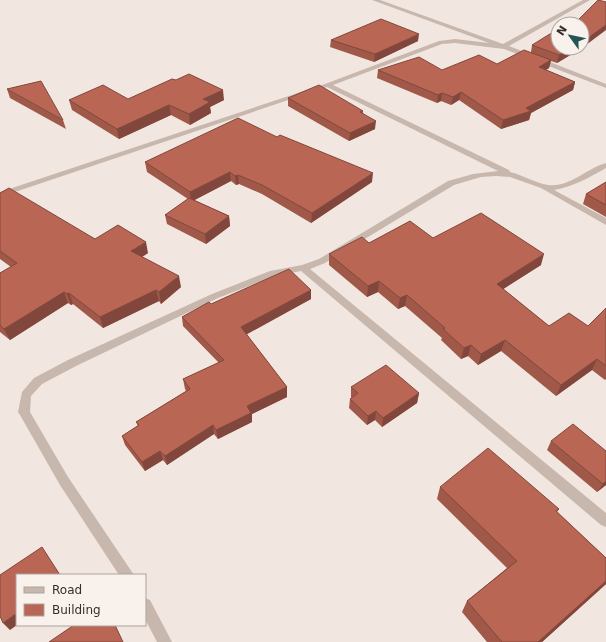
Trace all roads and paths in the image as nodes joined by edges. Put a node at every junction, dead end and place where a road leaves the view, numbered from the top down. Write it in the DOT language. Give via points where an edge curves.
graph roads {
  1 [pos="375,0"];
  2 [pos="587,0"];
  3 [pos="503,47"];
  4 [pos="327,85"];
  5 [pos="606,86"];
  6 [pos="606,165"];
  7 [pos="511,175"];
  8 [pos="541,185"];
  9 [pos="0,195"];
  10 [pos="606,222"];
  11 [pos="303,268"];
  12 [pos="606,521"];
  13 [pos="126,574"];
  14 [pos="146,606"];
  15 [pos="165,642"];
  1 -- 3 [label="street"];
  2 -- 3 [label="street"];
  3 -- 4 [label="street" via="455,41 441,42"];
  3 -- 5 [label="street"];
  4 -- 7 [label="street"];
  4 -- 9 [label="street"];
  6 -- 8 [label="street" via="558,187"];
  7 -- 8 [label="street"];
  7 -- 11 [label="street" via="479,173 451,183 322,261"];
  8 -- 10 [label="street"];
  11 -- 12 [label="street"];
  11 -- 13 [label="street" via="273,273 149,326 38,381 26,395 24,412 64,480"];
  14 -- 15 [label="street"];
}
